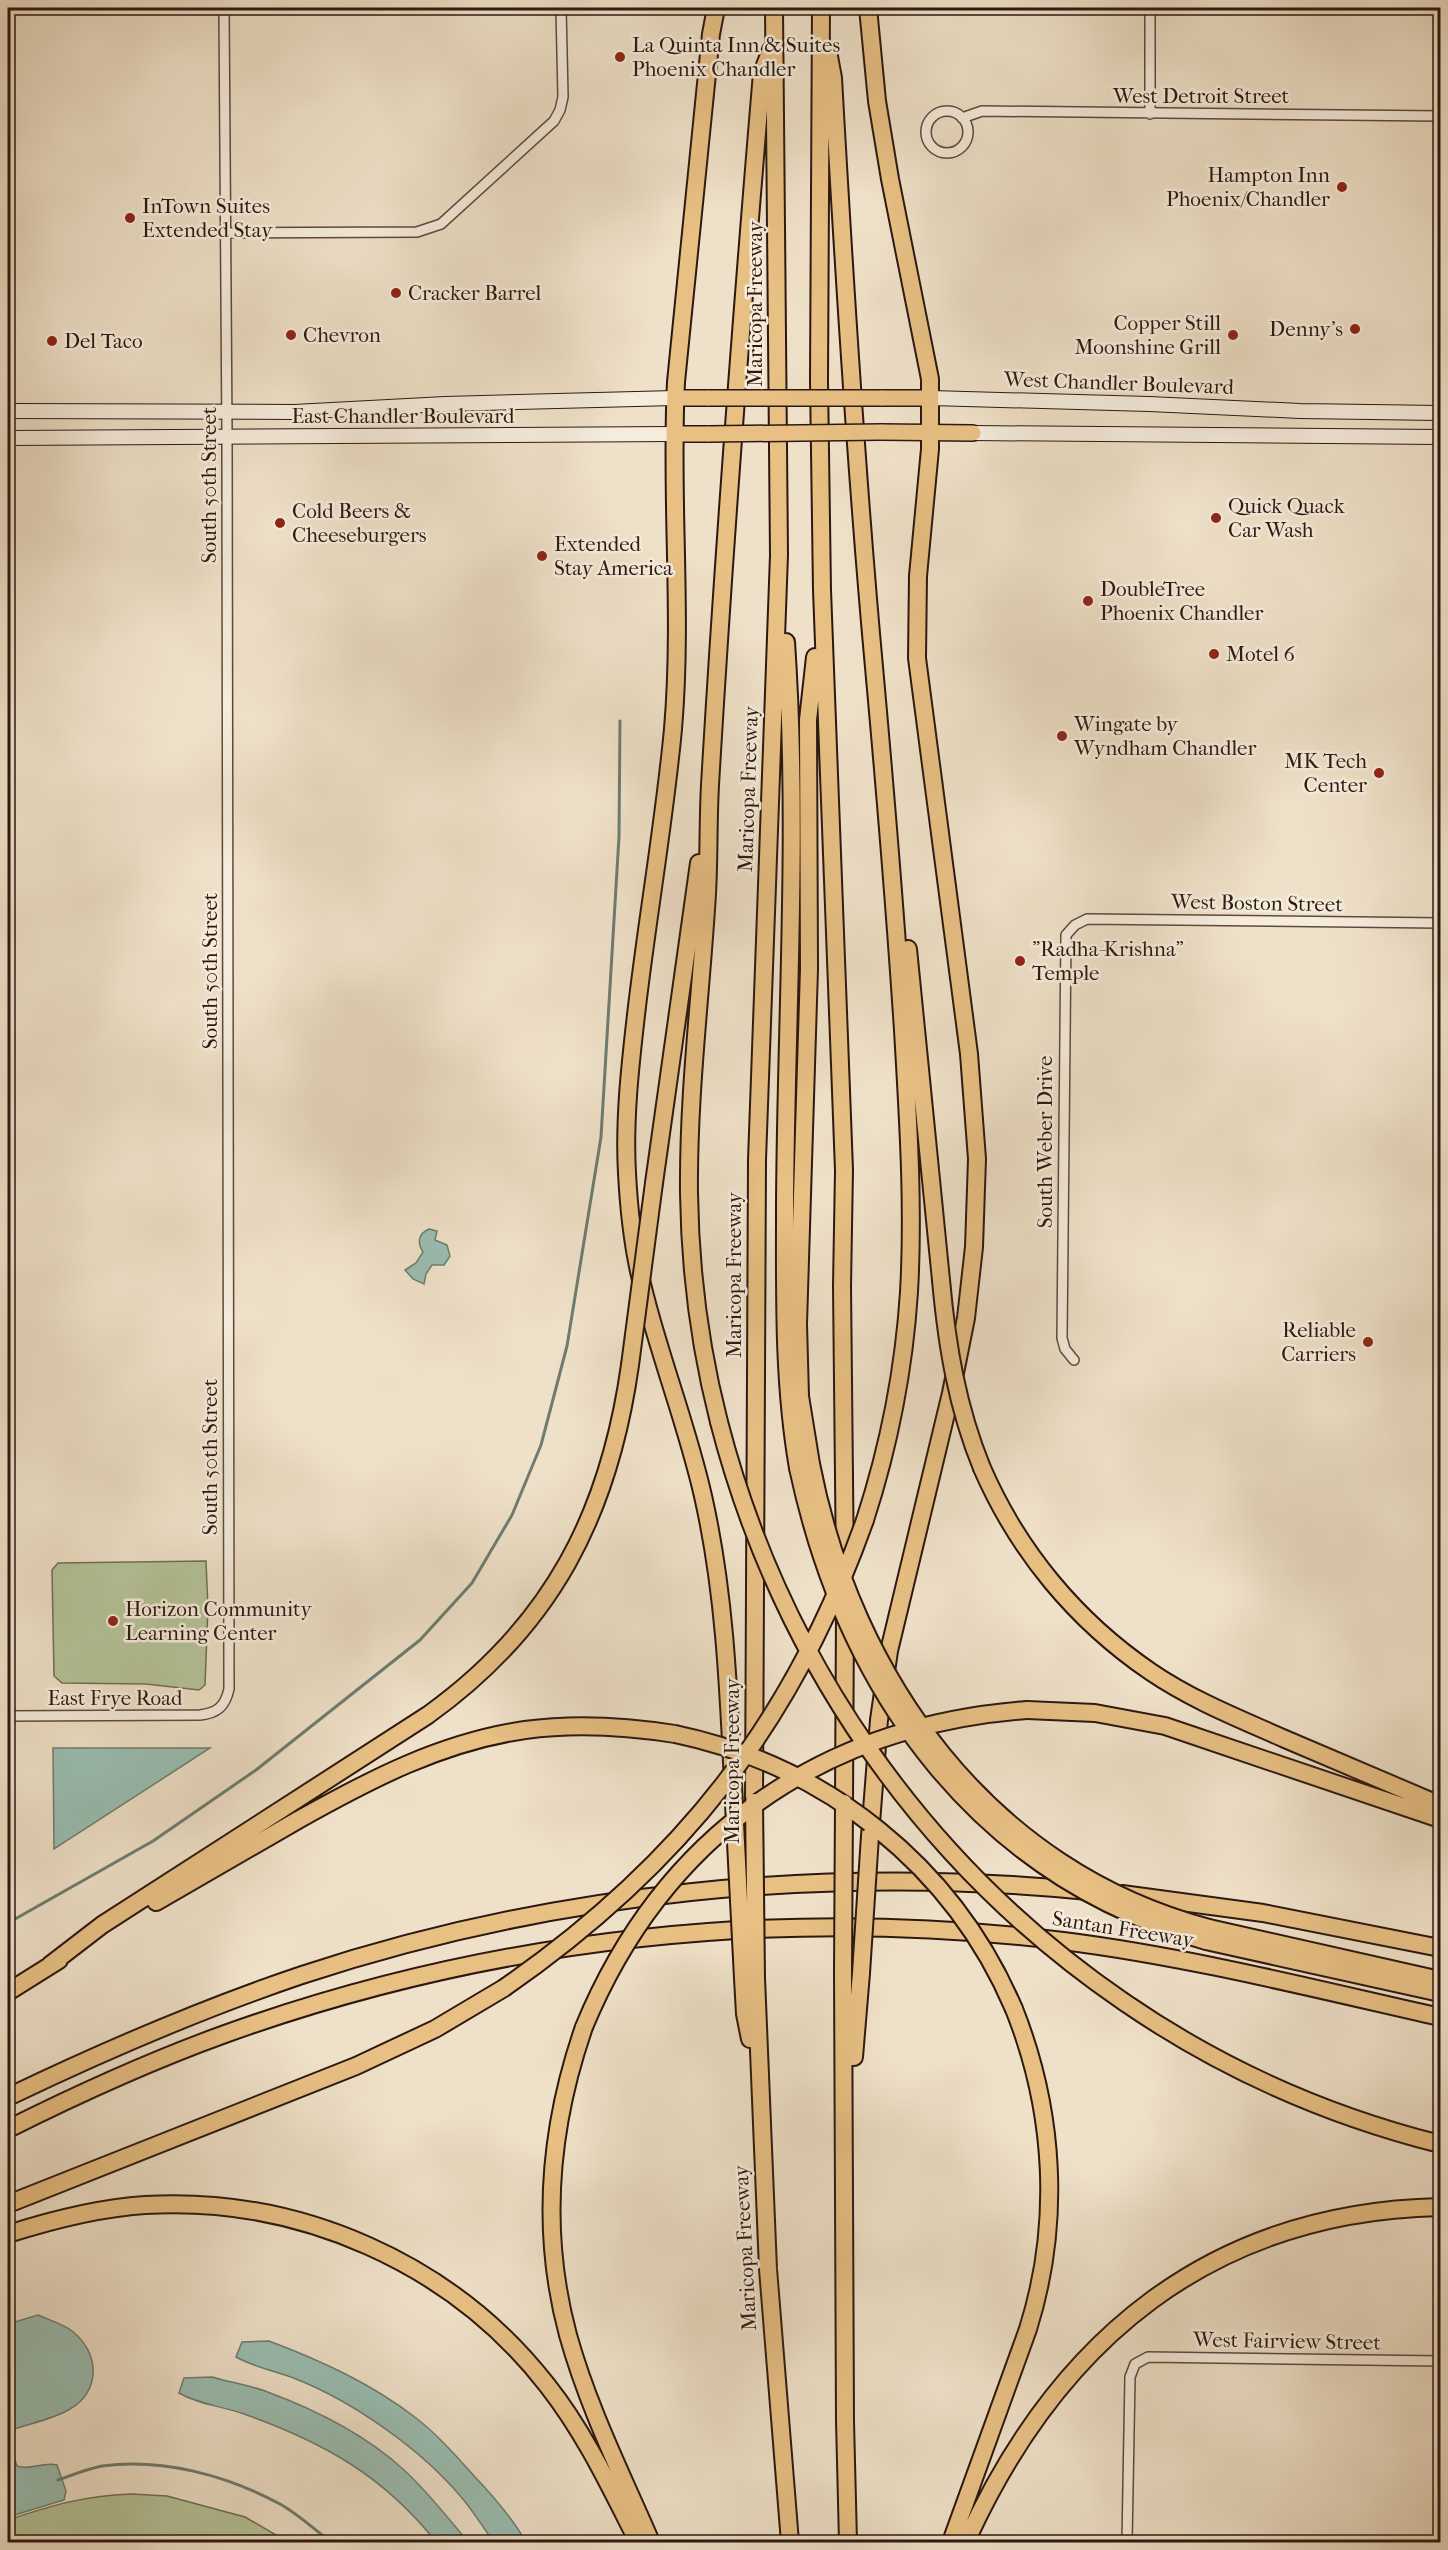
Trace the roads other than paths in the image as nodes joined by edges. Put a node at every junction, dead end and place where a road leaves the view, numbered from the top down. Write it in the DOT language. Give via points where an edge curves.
graph roads {
  1 [pos="224,8"];
  2 [pos="561,8"];
  3 [pos="716,8"];
  4 [pos="774,8"];
  5 [pos="868,8"];
  6 [pos="1150,8"];
  7 [pos="820,10"];
  8 [pos="774,41"];
  9 [pos="1150,114"];
  10 [pos="1440,116"];
  11 [pos="962,118"];
  12 [pos="226,233"];
  13 [pos="675,398"];
  14 [pos="796,398"];
  15 [pos="931,398"];
  16 [pos="8,411"];
  17 [pos="227,412"];
  18 [pos="1440,413"];
  19 [pos="930,432"];
  20 [pos="973,433"];
  21 [pos="674,434"];
  22 [pos="228,437"];
  23 [pos="1440,437"];
  24 [pos="8,438"];
  25 [pos="779,555"];
  26 [pos="822,590"];
  27 [pos="710,788"];
  28 [pos="887,793"];
  29 [pos="1440,923"];
  30 [pos="1075,925"];
  31 [pos="1074,1360"];
  32 [pos="221,1708"];
  33 [pos="8,1716"];
  34 [pos="1440,1805"];
  35 [pos="1440,1819"];
  36 [pos="1208,1935"];
  37 [pos="1440,1948"];
  38 [pos="50,1965"];
  39 [pos="750,1978"];
  40 [pos="1440,1980"];
  41 [pos="8,1992"];
  42 [pos="1440,1993"];
  43 [pos="1440,2017"];
  44 [pos="8,2097"];
  45 [pos="8,2129"];
  46 [pos="1440,2144"];
  47 [pos="845,2150"];
  48 [pos="8,2204"];
  49 [pos="1440,2207"];
  50 [pos="8,2234"];
  51 [pos="1440,2361"];
  52 [pos="638,2542"];
  53 [pos="651,2542"];
  54 [pos="790,2542"];
  55 [pos="848,2542"];
  56 [pos="951,2542"];
  57 [pos="966,2542"];
  58 [pos="1127,2542"];
  1 -- 12 [label="street, South 50th Street"];
  2 -- 12 [label="street" via="560,110 549,126 441,224 417,232"];
  3 -- 13 [label="highway"];
  4 -- 8 [label="highway, Maricopa Freeway"];
  5 -- 15 [label="highway" via="877,101"];
  6 -- 9 [label="street"];
  7 -- 26 [label="highway"];
  7 -- 28 [label="highway" via="833,78 854,441"];
  8 -- 25 [label="highway, Maricopa Freeway"];
  8 -- 27 [label="highway" via="762,73"];
  9 -- 10 [label="street, West Detroit Street"];
  9 -- 11 [label="street, West Detroit Street" via="982,111"];
  11 -- 11 [label="street, West Detroit Street" via="946,112 933,117 926,135 933,148 945,153 963,146 968,134"];
  12 -- 17 [label="street, South 50th Street"];
  13 -- 14 [label="main road, East Chandler Boulevard, bridge"];
  13 -- 17 [label="main road, East Chandler Boulevard"];
  13 -- 21 [label="highway"];
  14 -- 15 [label="main road, West Chandler Boulevard, bridge"];
  15 -- 18 [label="main road, West Chandler Boulevard"];
  15 -- 19 [label="highway"];
  16 -- 17 [label="main road, East Chandler Boulevard"];
  17 -- 22 [label="street, South 50th Street"];
  19 -- 20 [label="main road"];
  19 -- 21 [label="main road, East Chandler Boulevard, bridge"];
  19 -- 47 [label="highway, bridge" via="917,586 917,658 972,1081 976,1218 971,1283 958,1362 889,1651 879,1720"];
  20 -- 23 [label="main road"];
  21 -- 22 [label="main road, East Chandler Boulevard"];
  21 -- 39 [label="highway, bridge" via="676,687 631,1062 626,1170 642,1287 694,1460 714,1552 725,1642 734,1804"];
  22 -- 24 [label="main road, East Chandler Boulevard"];
  22 -- 32 [label="street, South 50th Street" via="229,1689"];
  25 -- 36 [label="highway, bridge" via="790,702 792,887 785,1343 798,1468 813,1529 856,1642 913,1739 951,1786 1035,1861 1090,1895 1147,1921"];
  25 -- 39 [label="highway, Maricopa Freeway, bridge" via="757,1160"];
  26 -- 36 [label="highway, bridge" via="808,720 809,969 798,1324 800,1396 826,1530 860,1619 903,1701 955,1771 1000,1816 1062,1864 1128,1900"];
  26 -- 47 [label="highway, bridge" via="844,1170"];
  27 -- 38 [label="highway, bridge" via="630,1365 613,1454 587,1526 549,1594 501,1653 459,1692 102,1924"];
  27 -- 46 [label="highway, bridge" via="689,1194 697,1301 719,1422 742,1500 770,1573 813,1662 863,1743 912,1808 975,1879 1050,1947 1124,2002 1195,2047 1274,2086 1355,2119"];
  28 -- 34 [label="highway, bridge" via="901,869 941,1280 955,1383 967,1430 1007,1519 1051,1582 1091,1625 1167,1683 1220,1710"];
  28 -- 48 [label="highway, bridge" via="910,1185 910,1271 898,1388 865,1520 832,1604 765,1728 715,1797 668,1851 567,1944 504,1988 435,2029 356,2066"];
  29 -- 30 [label="street, West Boston Street" via="1087,919"];
  30 -- 31 [label="street, South Weber Drive" via="1064,944 1062,1331 1065,1349"];
  32 -- 33 [label="street, East Frye Road" via="200,1715"];
  35 -- 53 [label="highway, bridge" via="1149,1721 1086,1712 1027,1710 943,1721 885,1737 823,1763 768,1795 714,1837 661,1893 622,1948 584,2026 565,2088 554,2150 551,2208 563,2314 581,2375"];
  36 -- 40 [label="highway"];
  36 -- 42 [label="highway"];
  37 -- 44 [label="highway, Santan Freeway" via="1301,1919 1138,1896 974,1882 728,1888 601,1905 407,1945 305,1975 204,2011 123,2043"];
  38 -- 41 [label="highway"];
  38 -- 56 [label="highway, bridge" via="393,1769 496,1735 564,1726 675,1734 726,1747 783,1769 825,1791 916,1862 982,1946 1014,2009 1032,2061 1045,2121 1050,2182 1046,2249 1037,2299"];
  39 -- 54 [label="highway, Maricopa Freeway"];
  43 -- 45 [label="highway, Santan Freeway" via="1221,1968 1066,1942 949,1931 793,1928 696,1933 600,1943 484,1962 294,2011 112,2080"];
  47 -- 55 [label="highway"];
  49 -- 57 [label="highway" via="1371,2212 1283,2233 1218,2260 1155,2298 1104,2339 1054,2392 1003,2468"];
  50 -- 52 [label="highway" via="107,2209 200,2205 297,2220 383,2252 461,2300 505,2338 533,2369 578,2430"];
  51 -- 58 [label="street, West Fairview Street" via="1148,2357 1135,2364 1130,2377"];
}
